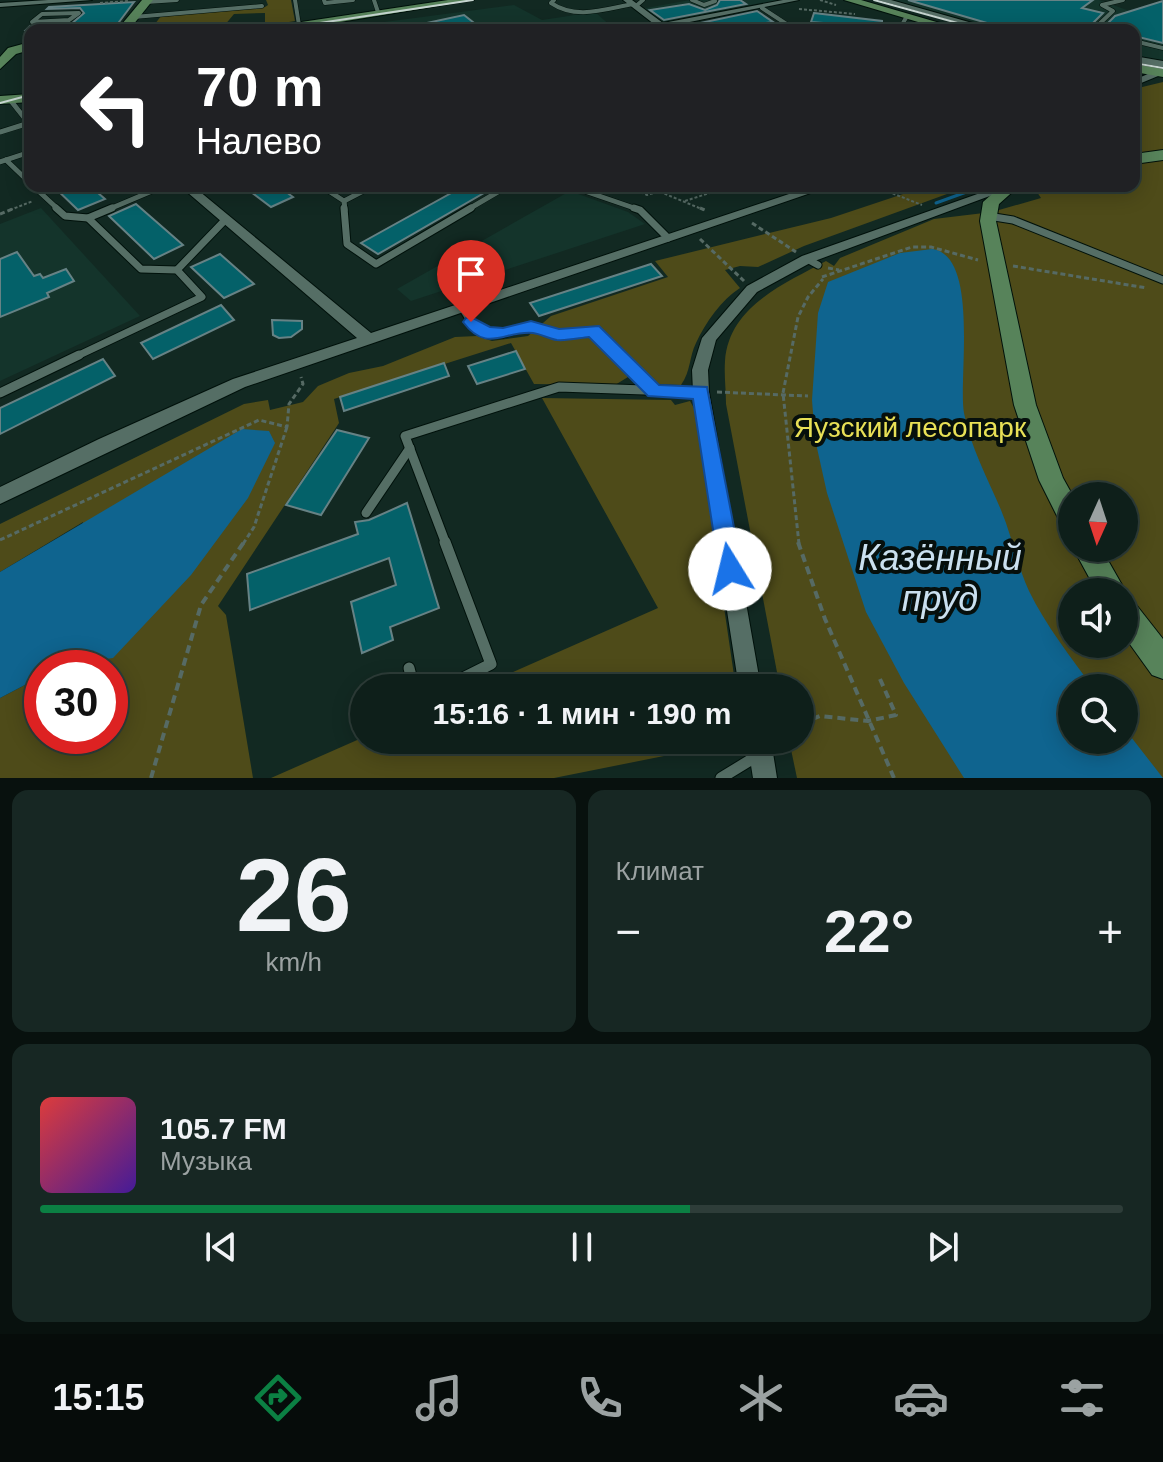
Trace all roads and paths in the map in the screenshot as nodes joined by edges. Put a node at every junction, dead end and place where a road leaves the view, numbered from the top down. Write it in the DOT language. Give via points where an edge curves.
graph roads {
  1 [pos="177,0"];
  2 [pos="295,0"];
  3 [pos="324,0"];
  4 [pos="353,0"];
  5 [pos="465,0"];
  6 [pos="554,0"];
  7 [pos="692,0"];
  8 [pos="795,0"];
  9 [pos="849,0"];
  10 [pos="882,0"];
  11 [pos="1093,0"];
  12 [pos="1123,0"];
  13 [pos="49,1"];
  14 [pos="63,1"];
  15 [pos="144,1"];
  16 [pos="715,1"];
  17 [pos="87,2"];
  18 [pos="635,3"];
  19 [pos="1104,4"];
  20 [pos="0,5"];
  21 [pos="262,6"];
  22 [pos="376,6"];
  23 [pos="762,8"];
  24 [pos="52,13"];
  25 [pos="858,14"];
  26 [pos="158,15"];
  27 [pos="907,16"];
  28 [pos="134,17"];
  29 [pos="128,24"];
  30 [pos="154,24"];
  31 [pos="299,24"];
  32 [pos="303,24"];
  33 [pos="660,24"];
  34 [pos="690,24"];
  35 [pos="786,24"];
  36 [pos="790,24"];
  37 [pos="902,24"];
  38 [pos="935,24"];
  39 [pos="971,24"];
  40 [pos="1099,24"];
  41 [pos="1140,42"];
  42 [pos="1163,48"];
  43 [pos="6,51"];
  44 [pos="1140,61"];
  45 [pos="0,65"];
  46 [pos="1140,68"];
  47 [pos="1162,70"];
  48 [pos="1140,80"];
  49 [pos="12,101"];
  50 [pos="24,117"];
  51 [pos="24,125"];
  52 [pos="0,132"];
  53 [pos="24,154"];
  54 [pos="1163,155"];
  55 [pos="1140,158"];
  56 [pos="3,161"];
  57 [pos="24,178"];
  58 [pos="40,192"];
  59 [pos="150,192"];
  60 [pos="193,192"];
  61 [pos="330,192"];
  62 [pos="361,192"];
  63 [pos="498,192"];
  64 [pos="588,192"];
  65 [pos="662,192"];
  66 [pos="713,192"];
  67 [pos="807,192"];
  68 [pos="889,192"];
  69 [pos="995,192"];
  70 [pos="1005,192"];
  71 [pos="45,197"];
  72 [pos="344,201"];
  73 [pos="685,201"];
  74 [pos="989,209"];
  75 [pos="936,211"];
  76 [pos="0,214"];
  77 [pos="88,218"];
  78 [pos="226,219"];
  79 [pos="724,220"];
  80 [pos="1013,220"];
  81 [pos="752,223"];
  82 [pos="691,231"];
  83 [pos="668,238"];
  84 [pos="974,259"];
  85 [pos="812,262"];
  86 [pos="997,263"];
  87 [pos="177,270"];
  88 [pos="839,270"];
  89 [pos="823,279"];
  90 [pos="1163,280"];
  91 [pos="1148,288"];
  92 [pos="752,289"];
  93 [pos="461,306"];
  94 [pos="367,338"];
  95 [pos="298,362"];
  96 [pos="655,391"];
  97 [pos="701,392"];
  98 [pos="726,392"];
  99 [pos="0,393"];
  100 [pos="783,393"];
  101 [pos="808,396"];
  102 [pos="287,427"];
  103 [pos="410,448"];
  104 [pos="1058,493"];
  105 [pos="0,496"];
  106 [pos="366,513"];
  107 [pos="0,540"];
  108 [pos="1138,631"];
  109 [pos="1163,664"];
  110 [pos="409,668"];
  111 [pos="410,674"];
  112 [pos="471,674"];
  113 [pos="748,674"];
  114 [pos="880,679"];
  115 [pos="814,718"];
  116 [pos="868,721"];
  117 [pos="751,754"];
  118 [pos="761,754"];
  119 [pos="151,778"];
  120 [pos="721,778"];
  121 [pos="765,778"];
  122 [pos="894,778"];
  1 -- 15 [label="lane"];
  2 -- 31 [label="lane"];
  3 -- 4 [label="lane"];
  5 -- 22 [label="street"];
  6 -- 18 [label="lane" via="551,3 560,12 573,14"];
  7 -- 16 [label="lane" via="704,5"];
  8 -- 23 [label="street"];
  9 -- 27 [label="street"];
  10 -- 39 [label="street"];
  11 -- 19 [label="lane"];
  12 -- 19 [label="lane"];
  13 -- 14 [label="street"];
  13 -- 20 [label="street"];
  14 -- 17 [label="street"];
  14 -- 24 [label="lane"];
  15 -- 17 [label="path"];
  15 -- 28 [label="street"];
  18 -- 33 [label="street"];
  19 -- 40 [label="lane" via="1113,11"];
  21 -- 26 [label="lane"];
  22 -- 32 [label="street"];
  23 -- 34 [label="street"];
  23 -- 35 [label="lane"];
  24 -- 24 [label="lane" via="32,22 69,20 79,13"];
  25 -- 36 [label="path" via="800,9"];
  26 -- 28 [label="lane"];
  26 -- 30 [label="path"];
  27 -- 37 [label="lane"];
  27 -- 38 [label="street"];
  28 -- 29 [label="street"];
  41 -- 42 [label="lane"];
  43 -- 45 [label="street"];
  44 -- 47 [label="street"];
  46 -- 47 [label="street"];
  47 -- 48 [label="street"];
  49 -- 50 [label="lane"];
  51 -- 52 [label="lane"];
  53 -- 56 [label="lane"];
  54 -- 55 [label="street"];
  56 -- 57 [label="lane"];
  58 -- 71 [label="lane"];
  59 -- 77 [label="lane"];
  60 -- 78 [label="street"];
  61 -- 72 [label="lane"];
  62 -- 72 [label="lane"];
  63 -- 72 [label="lane" via="376,264 347,244"];
  64 -- 83 [label="lane" via="640,210"];
  65 -- 73 [label="path"];
  66 -- 73 [label="path"];
  67 -- 79 [label="street"];
  68 -- 75 [label="path"];
  69 -- 75 [label="street"];
  70 -- 74 [label="street"];
  71 -- 76 [label="path"];
  71 -- 77 [label="lane" via="65,216"];
  73 -- 79 [label="path"];
  74 -- 80 [label="lane"];
  74 -- 80 [label="lane"];
  74 -- 86 [label="street"];
  75 -- 85 [label="street"];
  77 -- 87 [label="lane" via="141,269"];
  78 -- 87 [label="lane"];
  78 -- 94 [label="street"];
  79 -- 82 [label="street"];
  80 -- 90 [label="lane"];
  81 -- 85 [label="path"];
  82 -- 83 [label="street"];
  82 -- 92 [label="path"];
  83 -- 93 [label="street"];
  84 -- 88 [label="path" via="912,247"];
  85 -- 92 [label="street"];
  86 -- 91 [label="path"];
  86 -- 104 [label="street" via="1025,405"];
  87 -- 99 [label="lane" via="202,297"];
  89 -- 100 [label="path" via="791,345"];
  92 -- 97 [label="street" via="709,338 700,370"];
  93 -- 94 [label="street"];
  93 -- 96 [label="lane" via="487,333 531,326 559,335 593,331"];
  94 -- 95 [label="street"];
  95 -- 102 [label="path" via="303,384 289,404"];
  95 -- 105 [label="street" via="131,431"];
  96 -- 97 [label="lane"];
  96 -- 103 [label="lane" via="538,391 405,436"];
  97 -- 113 [label="street"];
  98 -- 100 [label="path"];
  100 -- 101 [label="path"];
  100 -- 116 [label="path" via="796,535"];
  102 -- 107 [label="path" via="259,420"];
  102 -- 119 [label="path" via="254,527 201,605"];
  103 -- 106 [label="lane"];
  103 -- 112 [label="lane" via="491,664"];
  108 -- 109 [label="street"];
  110 -- 111 [label="lane"];
  114 -- 116 [label="path" via="896,715"];
  115 -- 116 [label="path"];
  116 -- 122 [label="path"];
  117 -- 120 [label="lane"];
  118 -- 121 [label="street"];
}
